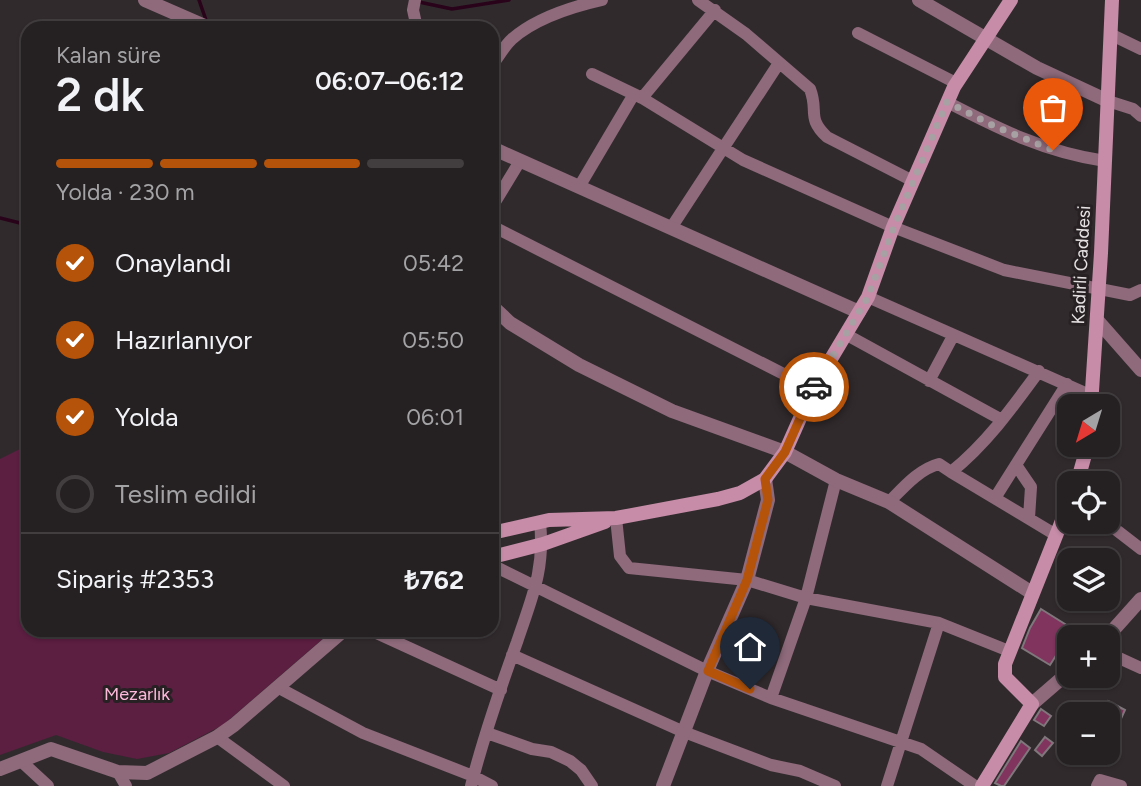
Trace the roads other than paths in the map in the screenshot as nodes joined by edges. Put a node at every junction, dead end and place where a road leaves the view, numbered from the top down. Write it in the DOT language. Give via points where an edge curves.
graph roads {
  1 [pos="145,0"];
  2 [pos="602,0"];
  3 [pos="698,0"];
  4 [pos="919,0"];
  5 [pos="1011,0"];
  6 [pos="1112,0"];
  7 [pos="715,10"];
  8 [pos="190,21"];
  9 [pos="858,33"];
  10 [pos="1112,35"];
  11 [pos="985,39"];
  12 [pos="1141,49"];
  13 [pos="499,56"];
  14 [pos="779,63"];
  15 [pos="592,74"];
  16 [pos="956,83"];
  17 [pos="638,96"];
  18 [pos="947,102"];
  19 [pos="1108,102"];
  20 [pos="1141,116"];
  21 [pos="724,148"];
  22 [pos="499,151"];
  23 [pos="520,161"];
  24 [pos="1105,161"];
  25 [pos="913,181"];
  26 [pos="579,187"];
  27 [pos="499,196"];
  28 [pos="894,227"];
  29 [pos="671,228"];
  30 [pos="499,230"];
  31 [pos="1099,287"];
  32 [pos="1141,290"];
  33 [pos="868,297"];
  34 [pos="859,312"];
  35 [pos="499,313"];
  36 [pos="1097,320"];
  37 [pos="847,335"];
  38 [pos="953,336"];
  39 [pos="1141,370"];
  40 [pos="1039,371"];
  41 [pos="929,381"];
  42 [pos="1067,384"];
  43 [pos="813,389"];
  44 [pos="1081,394"];
  45 [pos="1092,394"];
  46 [pos="1002,420"];
  47 [pos="785,452"];
  48 [pos="1016,465"];
  49 [pos="951,472"];
  50 [pos="765,479"];
  51 [pos="836,480"];
  52 [pos="995,498"];
  53 [pos="889,502"];
  54 [pos="616,518"];
  55 [pos="1029,519"];
  56 [pos="540,522"];
  57 [pos="499,531"];
  58 [pos="1120,533"];
  59 [pos="1056,536"];
  60 [pos="542,544"];
  61 [pos="1141,549"];
  62 [pos="499,555"];
  63 [pos="499,569"];
  64 [pos="747,580"];
  65 [pos="537,588"];
  66 [pos="1032,593"];
  67 [pos="806,598"];
  68 [pos="1141,599"];
  69 [pos="939,623"];
  70 [pos="1118,625"];
  71 [pos="336,637"];
  72 [pos="385,637"];
  73 [pos="1009,651"];
  74 [pos="512,655"];
  75 [pos="1120,658"];
  76 [pos="1141,668"];
  77 [pos="708,671"];
  78 [pos="1057,683"];
  79 [pos="279,688"];
  80 [pos="501,690"];
  81 [pos="771,698"];
  82 [pos="1032,705"];
  83 [pos="684,732"];
  84 [pos="487,733"];
  85 [pos="217,737"];
  86 [pos="901,743"];
  87 [pos="21,761"];
  88 [pos="0,769"];
  89 [pos="118,772"];
  90 [pos="472,781"];
  91 [pos="48,786"];
  92 [pos="126,786"];
  93 [pos="284,786"];
  94 [pos="492,786"];
  95 [pos="592,786"];
  96 [pos="663,786"];
  97 [pos="835,786"];
  98 [pos="887,786"];
  99 [pos="975,786"];
  100 [pos="982,786"];
  101 [pos="1097,786"];
  102 [pos="1121,786"];
  1 -- 8 [label="street"];
  2 -- 13 [label="street" via="567,9 536,24 511,40"];
  3 -- 7 [label="street"];
  4 -- 11 [label="street"];
  5 -- 11 [label="main road"];
  6 -- 10 [label="main road, Kadirli Caddesi"];
  7 -- 14 [label="street"];
  7 -- 17 [label="street"];
  9 -- 16 [label="street"];
  10 -- 12 [label="street"];
  10 -- 19 [label="main road, Kadirli Caddesi"];
  11 -- 16 [label="main road"];
  11 -- 19 [label="street"];
  14 -- 21 [label="street"];
  14 -- 25 [label="street" via="810,89 815,125 827,137"];
  15 -- 17 [label="street"];
  16 -- 18 [label="main road"];
  17 -- 21 [label="street"];
  17 -- 26 [label="street"];
  18 -- 24 [label="street" via="1036,145"];
  18 -- 25 [label="main road"];
  19 -- 20 [label="street"];
  19 -- 24 [label="main road, Kadirli Caddesi"];
  21 -- 28 [label="street"];
  21 -- 29 [label="street"];
  22 -- 23 [label="street"];
  23 -- 26 [label="street"];
  23 -- 27 [label="street"];
  24 -- 31 [label="main road, Kadirli Caddesi"];
  25 -- 28 [label="main road"];
  26 -- 29 [label="street"];
  28 -- 31 [label="street" via="1004,270"];
  28 -- 33 [label="main road"];
  29 -- 34 [label="street"];
  30 -- 43 [label="street"];
  31 -- 32 [label="street" via="1129,295"];
  31 -- 36 [label="main road, Kadirli Caddesi"];
  33 -- 34 [label="main road"];
  33 -- 38 [label="street"];
  34 -- 37 [label="main road"];
  35 -- 47 [label="street" via="579,365 673,411"];
  36 -- 39 [label="street"];
  36 -- 45 [label="main road, Kadirli Caddesi"];
  37 -- 41 [label="street"];
  37 -- 43 [label="main road"];
  38 -- 40 [label="street"];
  38 -- 41 [label="street"];
  40 -- 42 [label="street"];
  40 -- 46 [label="street"];
  41 -- 46 [label="street"];
  42 -- 44 [label="street"];
  42 -- 48 [label="street"];
  43 -- 47 [label="main road"];
  46 -- 49 [label="street" via="973,455"];
  47 -- 50 [label="main road"];
  47 -- 51 [label="street"];
  48 -- 52 [label="street"];
  48 -- 55 [label="street" via="1031,487"];
  49 -- 52 [label="street"];
  49 -- 53 [label="street" via="939,464 930,466"];
  50 -- 54 [label="main road" via="740,493"];
  50 -- 64 [label="street" via="768,500"];
  51 -- 53 [label="street"];
  51 -- 67 [label="street"];
  52 -- 55 [label="street"];
  53 -- 66 [label="street"];
  54 -- 56 [label="main road"];
  54 -- 60 [label="main road"];
  54 -- 64 [label="street" via="620,556 629,568"];
  55 -- 59 [label="street"];
  56 -- 57 [label="main road"];
  56 -- 60 [label="street"];
  58 -- 61 [label="street"];
  59 -- 66 [label="main road"];
  60 -- 62 [label="main road"];
  60 -- 65 [label="street"];
  63 -- 65 [label="street"];
  64 -- 67 [label="street"];
  64 -- 77 [label="street"];
  65 -- 74 [label="street"];
  65 -- 77 [label="street"];
  66 -- 73 [label="main road"];
  67 -- 69 [label="street"];
  67 -- 81 [label="street"];
  68 -- 70 [label="street"];
  69 -- 73 [label="street"];
  69 -- 86 [label="street"];
  71 -- 79 [label="street"];
  72 -- 80 [label="street"];
  73 -- 82 [label="main road" via="1005,677"];
  74 -- 80 [label="street"];
  74 -- 83 [label="street"];
  75 -- 76 [label="street"];
  77 -- 81 [label="street"];
  77 -- 83 [label="street"];
  78 -- 82 [label="street"];
  79 -- 85 [label="street"];
  79 -- 90 [label="street" via="363,733"];
  80 -- 84 [label="street"];
  81 -- 86 [label="street"];
  82 -- 100 [label="main road"];
  83 -- 96 [label="street"];
  83 -- 97 [label="street"];
  84 -- 90 [label="street"];
  84 -- 95 [label="street" via="570,761"];
  85 -- 89 [label="street" via="147,773"];
  85 -- 93 [label="street"];
  86 -- 98 [label="street"];
  86 -- 99 [label="street" via="921,749"];
  87 -- 88 [label="street"];
  87 -- 89 [label="street" via="51,750"];
  87 -- 91 [label="street"];
  89 -- 92 [label="street"];
  90 -- 94 [label="street"];
  101 -- 102 [label="street" via="1100,780"];
}
